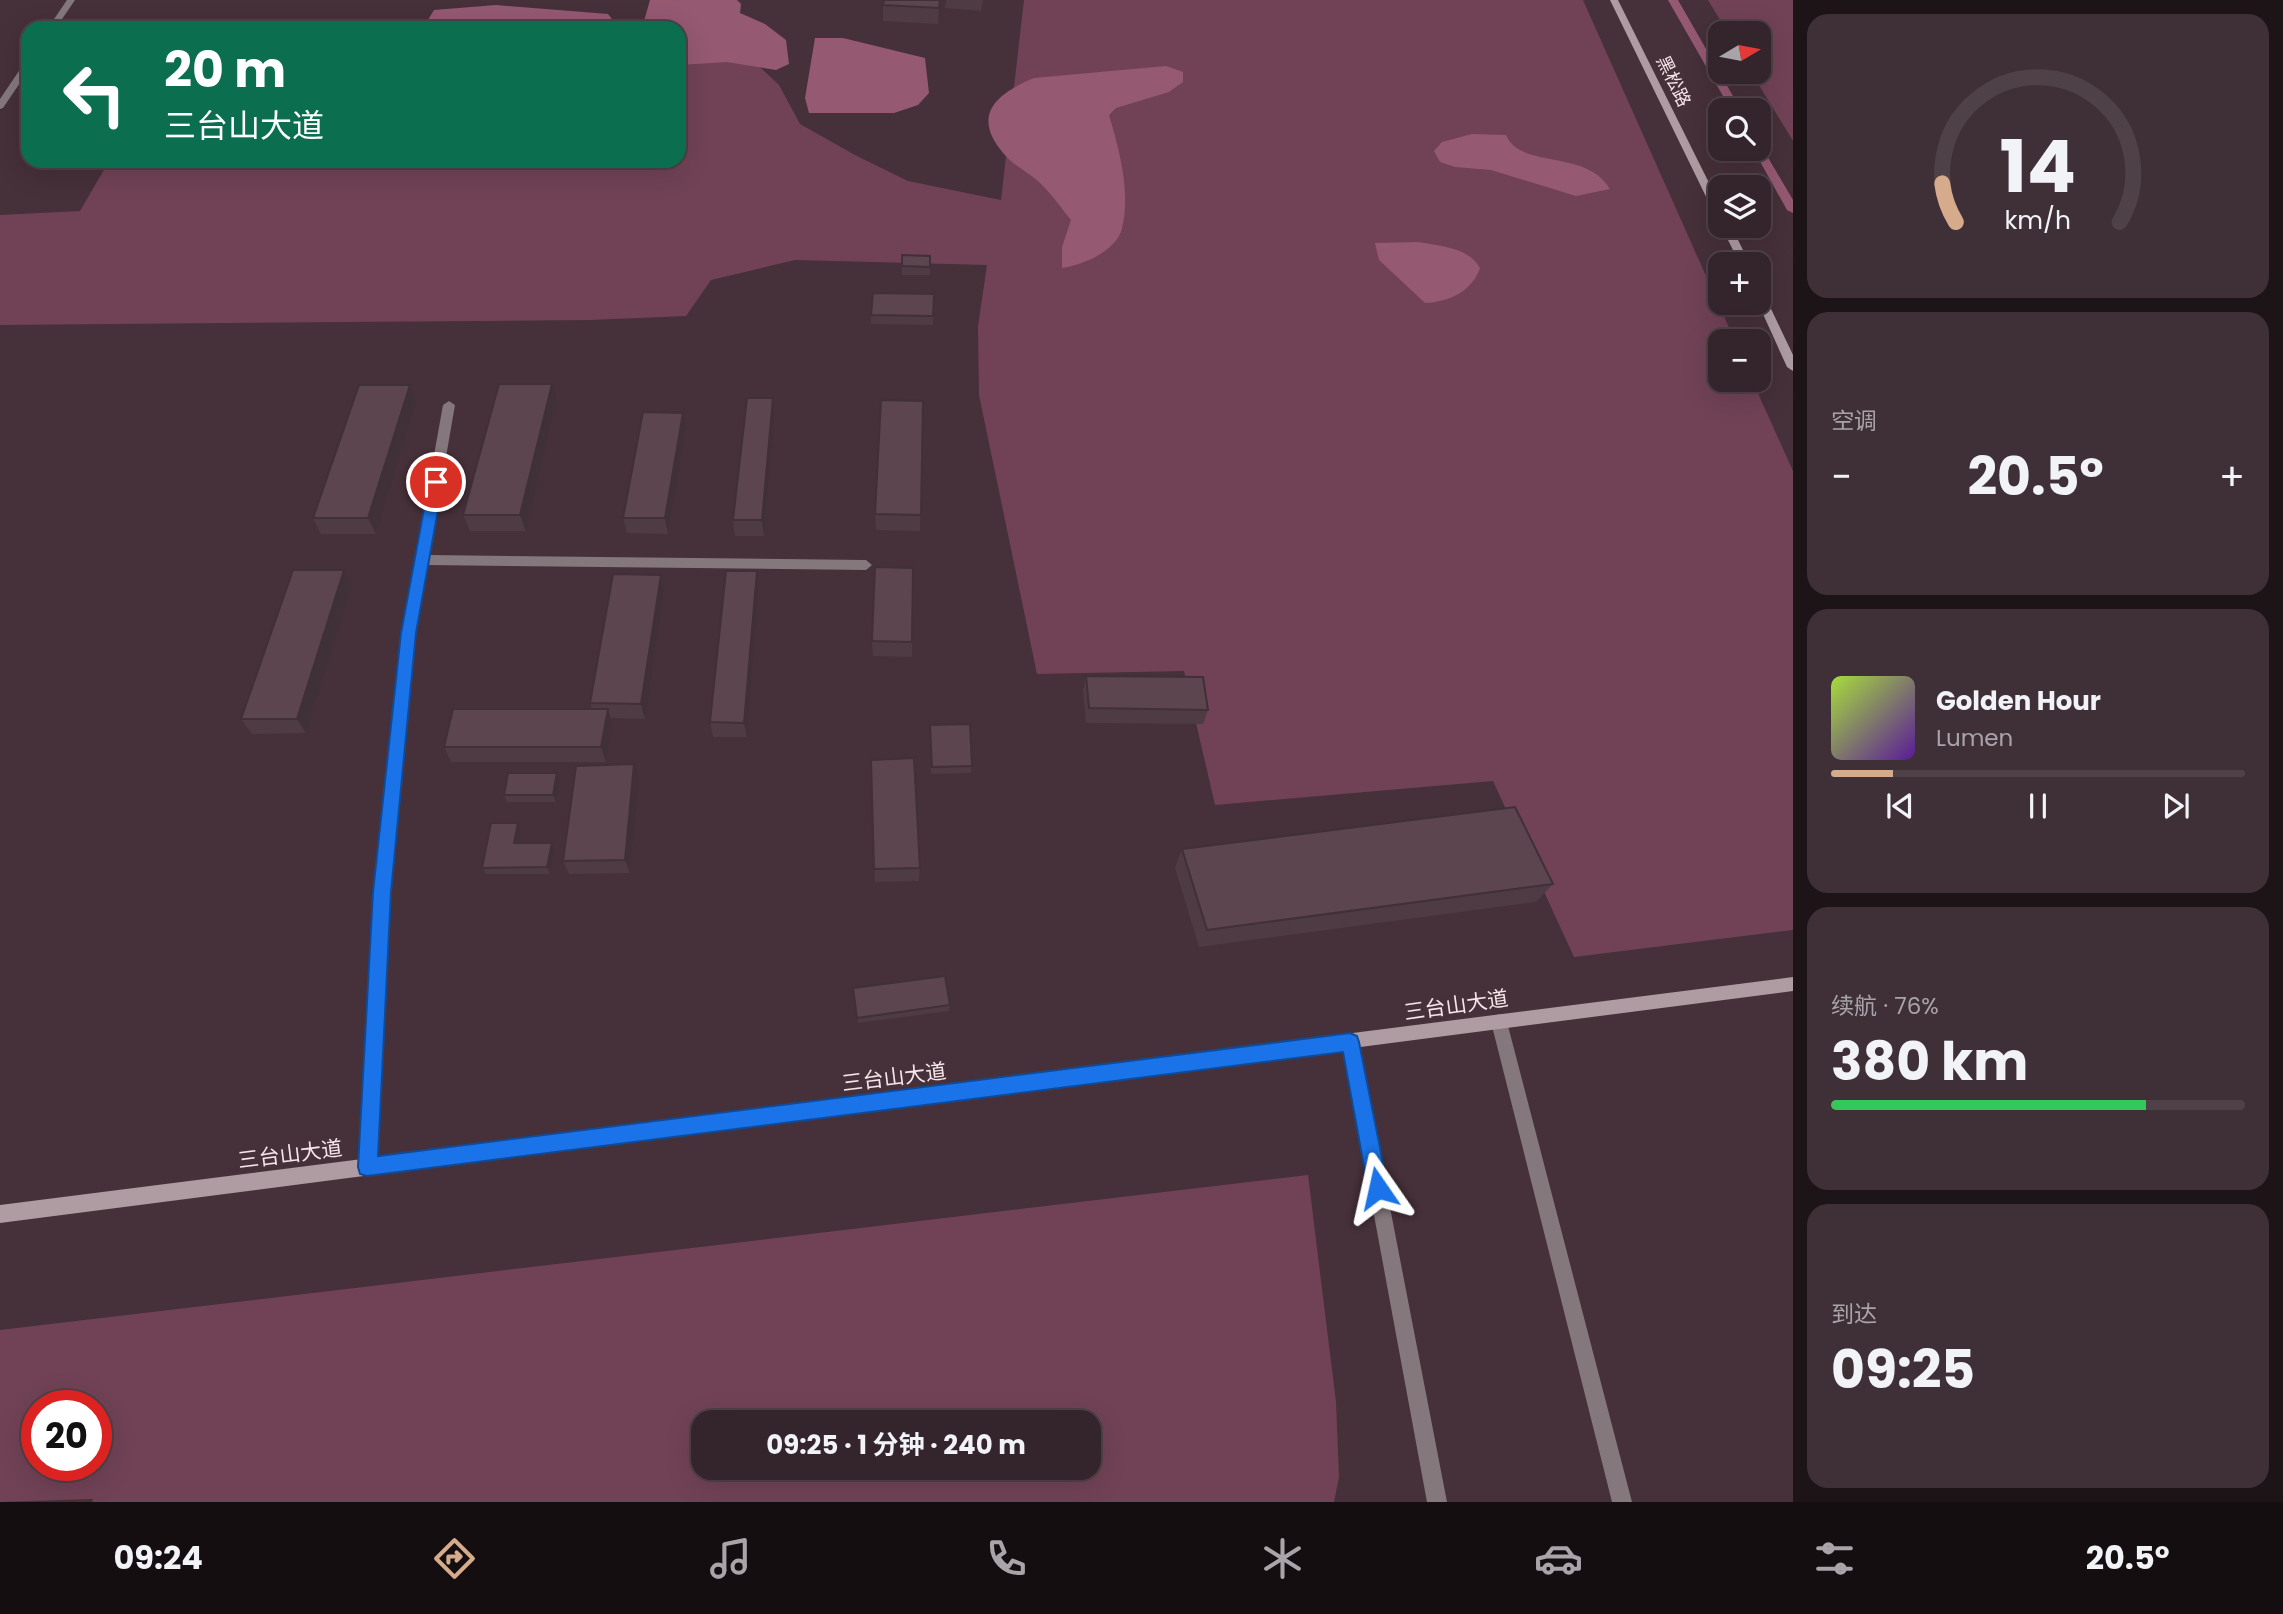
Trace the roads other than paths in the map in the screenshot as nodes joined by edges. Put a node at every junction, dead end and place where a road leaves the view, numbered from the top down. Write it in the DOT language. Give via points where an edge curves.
graph roads {
  1 [pos="71,0"];
  2 [pos="1614,0"];
  3 [pos="57,21"];
  4 [pos="21,74"];
  5 [pos="0,106"];
  6 [pos="1708,191"];
  7 [pos="1769,315"];
  8 [pos="1793,367"];
  9 [pos="449,405"];
  10 [pos="422,560"];
  11 [pos="866,565"];
  12 [pos="1793,984"];
  13 [pos="1499,1021"];
  14 [pos="1350,1042"];
  15 [pos="367,1167"];
  16 [pos="0,1213"];
  17 [pos="1437,1502"];
  18 [pos="1622,1502"];
  1 -- 3 [label="lane"];
  2 -- 6 [label="main road, 黑松路"];
  4 -- 5 [label="lane"];
  7 -- 8 [label="main road"];
  9 -- 10 [label="lane"];
  10 -- 11 [label="lane"];
  10 -- 15 [label="lane" via="409,633 382,892"];
  12 -- 13 [label="main road, 三台山大道"];
  13 -- 14 [label="main road, 三台山大道"];
  13 -- 18 [label="lane"];
  14 -- 15 [label="main road, 三台山大道"];
  14 -- 17 [label="lane"];
  15 -- 16 [label="main road, 三台山大道"];
}
